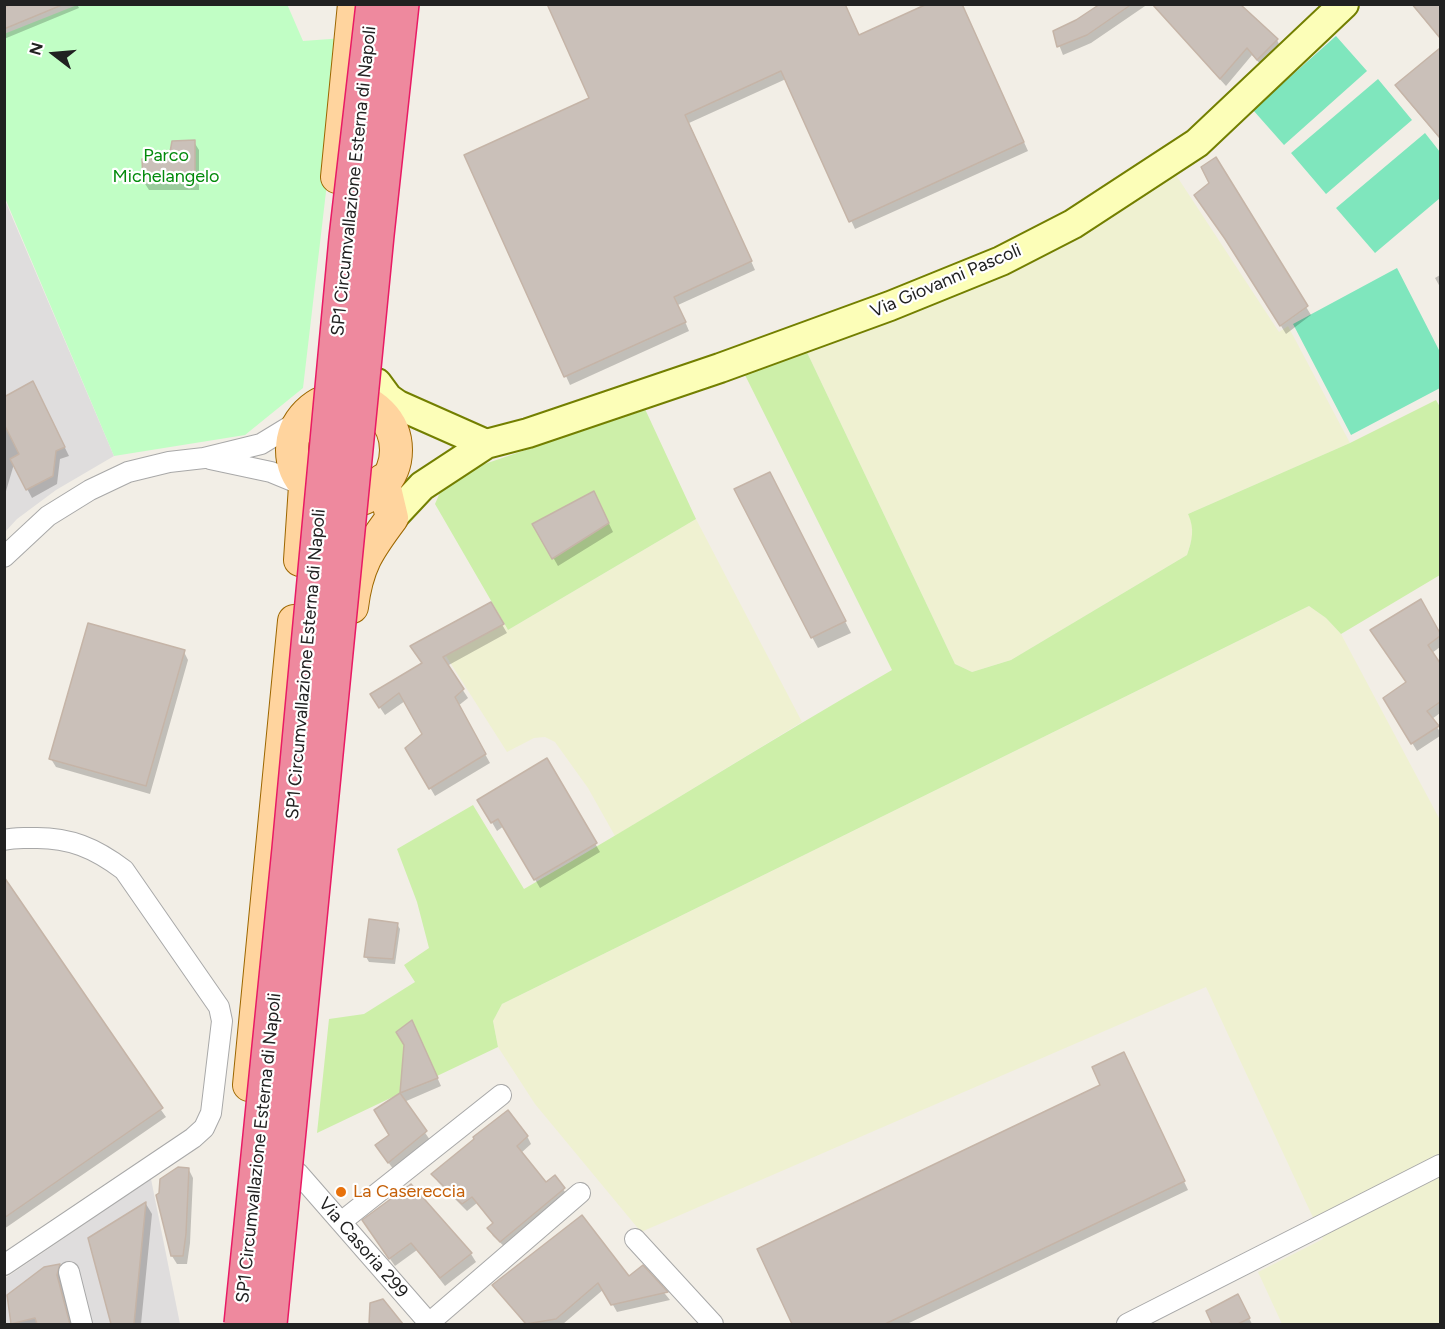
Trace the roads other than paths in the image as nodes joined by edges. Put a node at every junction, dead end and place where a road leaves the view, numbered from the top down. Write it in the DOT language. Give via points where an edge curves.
graph roads {
  1 [pos="354,4"];
  2 [pos="373,4"];
  3 [pos="402,4"];
  4 [pos="415,4"];
  5 [pos="1344,4"];
  6 [pos="377,402"];
  7 [pos="308,413"];
  8 [pos="486,444"];
  9 [pos="204,458"];
  10 [pos="383,480"];
  11 [pos="305,486"];
  12 [pos="422,486"];
  13 [pos="392,518"];
  14 [pos="4,557"];
  15 [pos="4,840"];
  16 [pos="501,1095"];
  17 [pos="1440,1165"];
  18 [pos="298,1173"];
  19 [pos="580,1193"];
  20 [pos="341,1222"];
  21 [pos="635,1239"];
  22 [pos="4,1265"];
  23 [pos="69,1272"];
  24 [pos="429,1323"];
  25 [pos="82,1324"];
  26 [pos="225,1324"];
  27 [pos="241,1324"];
  28 [pos="270,1324"];
  29 [pos="282,1324"];
  30 [pos="713,1324"];
  31 [pos="1127,1324"];
  1 -- 7 [label="main road"];
  2 -- 27 [label="highway, SP1 Circumvallazione Esterna di Napoli, bridge" via="346,238"];
  3 -- 28 [label="highway, SP1 Circumvallazione Esterna di Napoli, bridge"];
  4 -- 6 [label="main road"];
  5 -- 8 [label="street, Via Giovanni Pascoli" via="1197,143 1063,229 1001,261 720,368"];
  6 -- 7 [label="main road" via="342,398"];
  6 -- 8 [label="street" via="388,398"];
  6 -- 10 [label="main road" via="395,440 392,470"];
  7 -- 9 [label="street" via="261,444"];
  7 -- 11 [label="main road" via="294,435 291,453"];
  8 -- 12 [label="street, Via Giovanni Pascoli"];
  9 -- 11 [label="street" via="271,472"];
  9 -- 14 [label="street" via="128,472 90,490 48,516"];
  10 -- 11 [label="main road" via="371,495 355,502 319,497"];
  10 -- 12 [label="street"];
  10 -- 13 [label="main road"];
  11 -- 26 [label="main road"];
  12 -- 13 [label="street, Via Giovanni Pascoli"];
  13 -- 18 [label="main road" via="363,561 355,583"];
  15 -- 22 [label="street" via="50,838 79,844 124,870 219,1007 222,1021 212,1113 204,1128"];
  16 -- 20 [label="street"];
  17 -- 31 [label="street"];
  18 -- 20 [label="street, Via Casoria 299"];
  18 -- 29 [label="main road"];
  19 -- 24 [label="street"];
  20 -- 24 [label="street, Via Casoria 299"];
  21 -- 30 [label="street"];
  23 -- 25 [label="street"];
}
